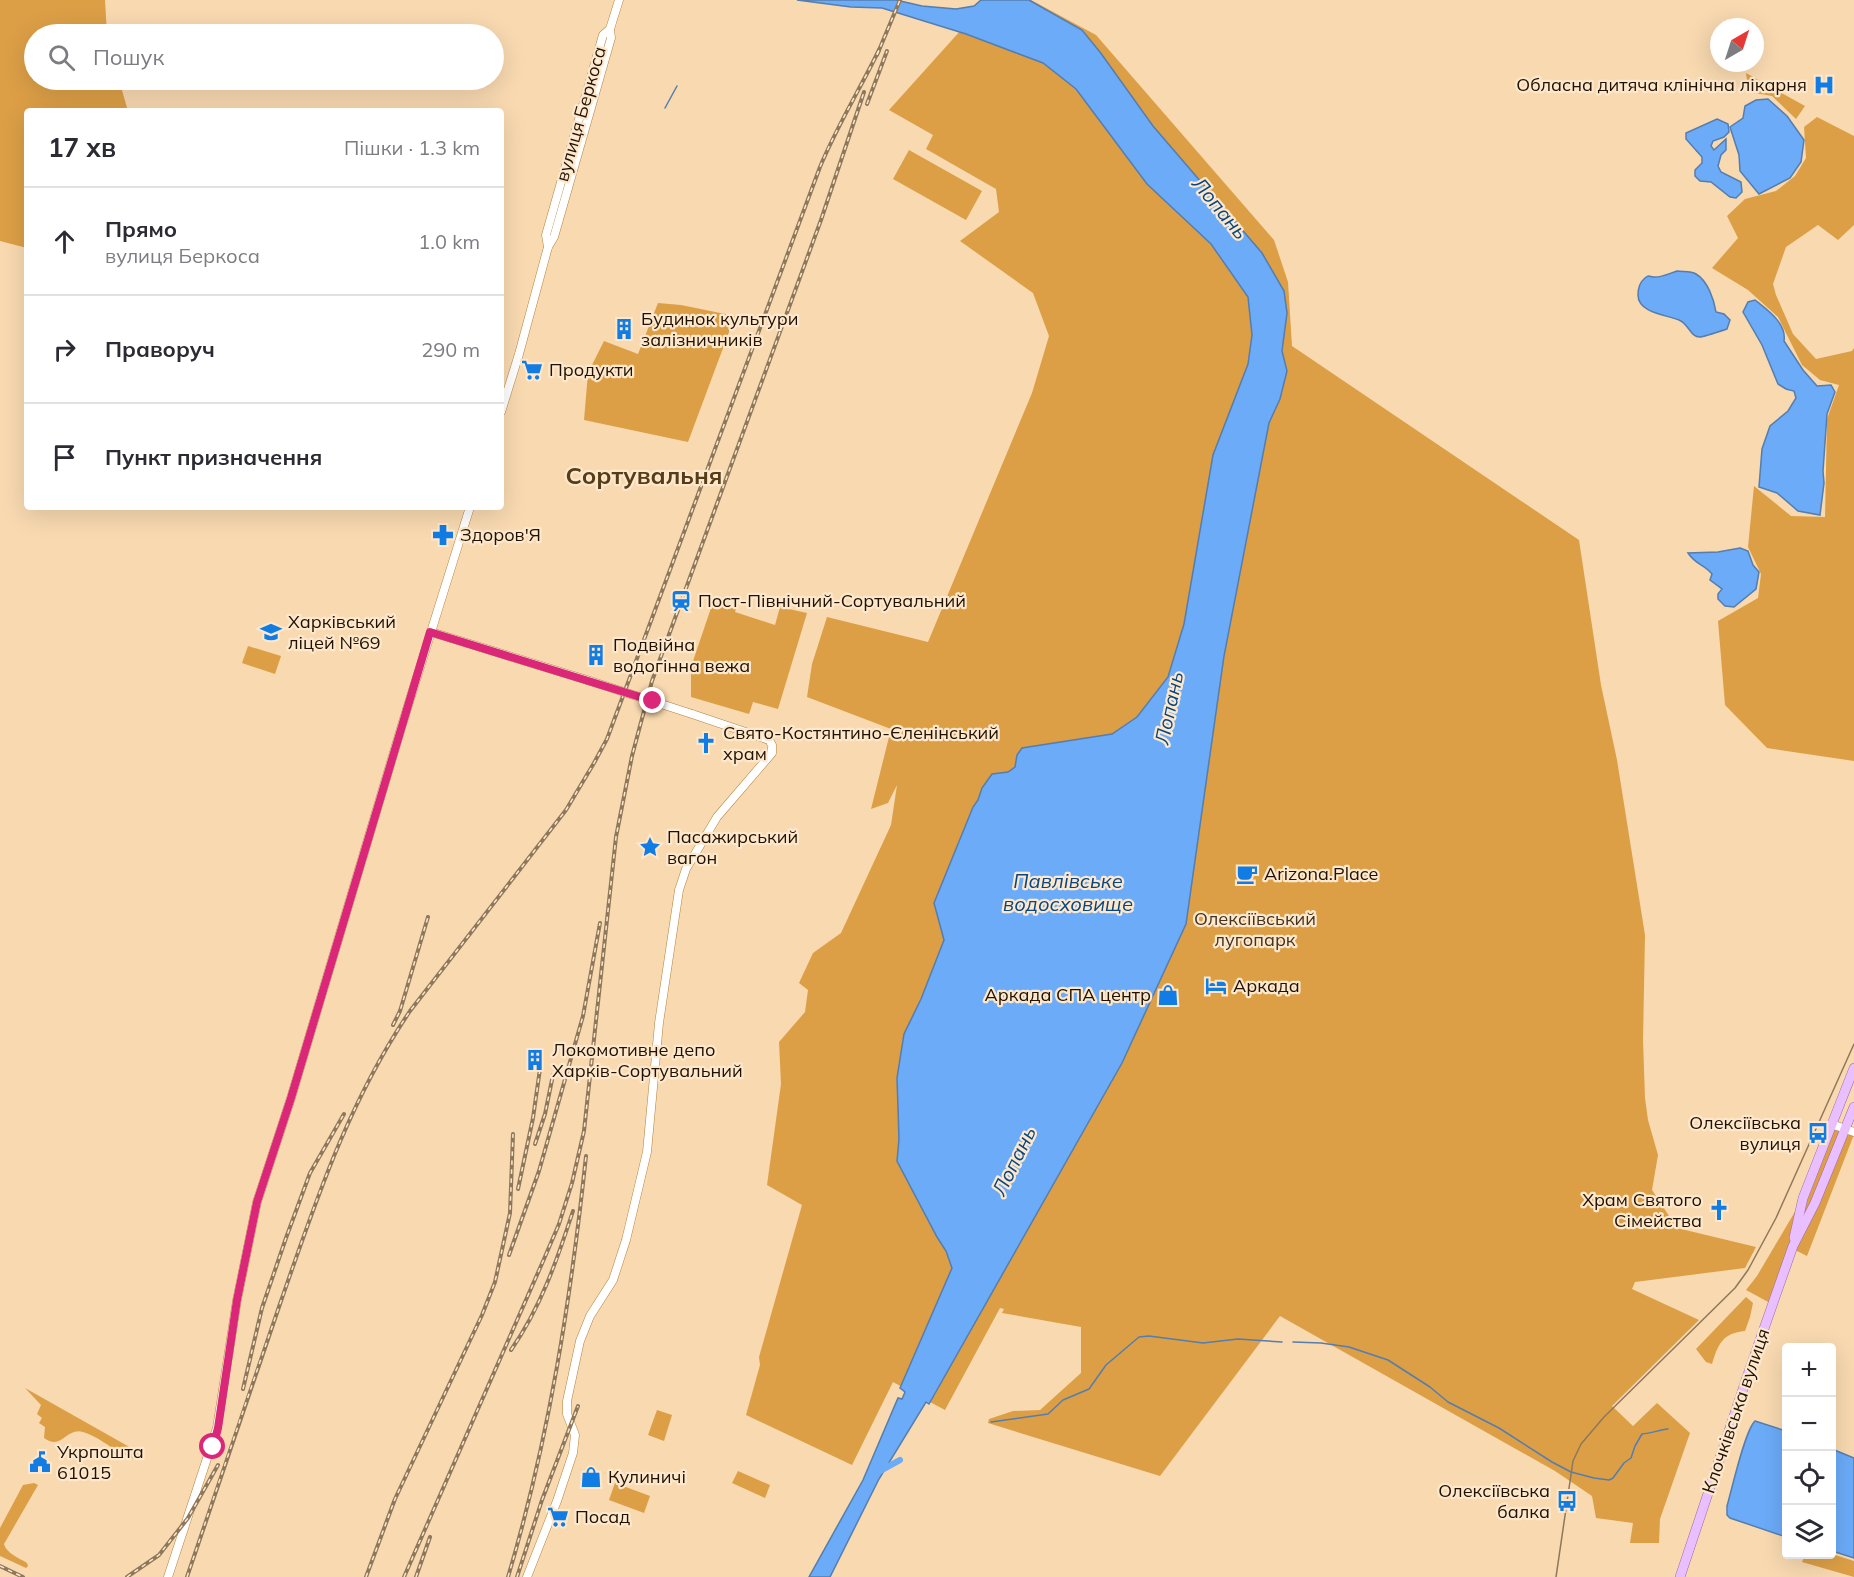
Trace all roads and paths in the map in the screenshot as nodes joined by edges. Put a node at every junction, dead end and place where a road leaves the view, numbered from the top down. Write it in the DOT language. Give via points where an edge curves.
graph roads {
  1 [pos="619,0"];
  2 [pos="504,402"];
  3 [pos="469,510"];
  4 [pos="430,632"];
  5 [pos="1854,1068"];
  6 [pos="1854,1107"];
  7 [pos="1831,1124"];
  8 [pos="1844,1129"];
  9 [pos="1854,1132"];
  10 [pos="1793,1246"];
  11 [pos="168,1577"];
  12 [pos="527,1577"];
  13 [pos="1680,1577"];
  1 -- 2 [label="street, вулиця Беркоса" via="603,35"];
  3 -- 4 [label="street"];
  4 -- 11 [label="street" via="257,1202 237,1300 218,1428"];
  4 -- 12 [label="street, bridge" via="692,714 769,740 772,745 772,753 717,817 686,869 659,1023 647,1152 613,1280 590,1316 580,1341 567,1401 575,1435 573,1453"];
  5 -- 7 [label="main road, Клочківська вулиця"];
  6 -- 8 [label="main road, Клочківська вулиця"];
  7 -- 8 [label="street"];
  7 -- 10 [label="main road, Клочківська вулиця" via="1800,1207"];
  8 -- 9 [label="street"];
  8 -- 10 [label="main road, Клочківська вулиця"];
  10 -- 13 [label="main road, Клочківська вулиця"];
}
